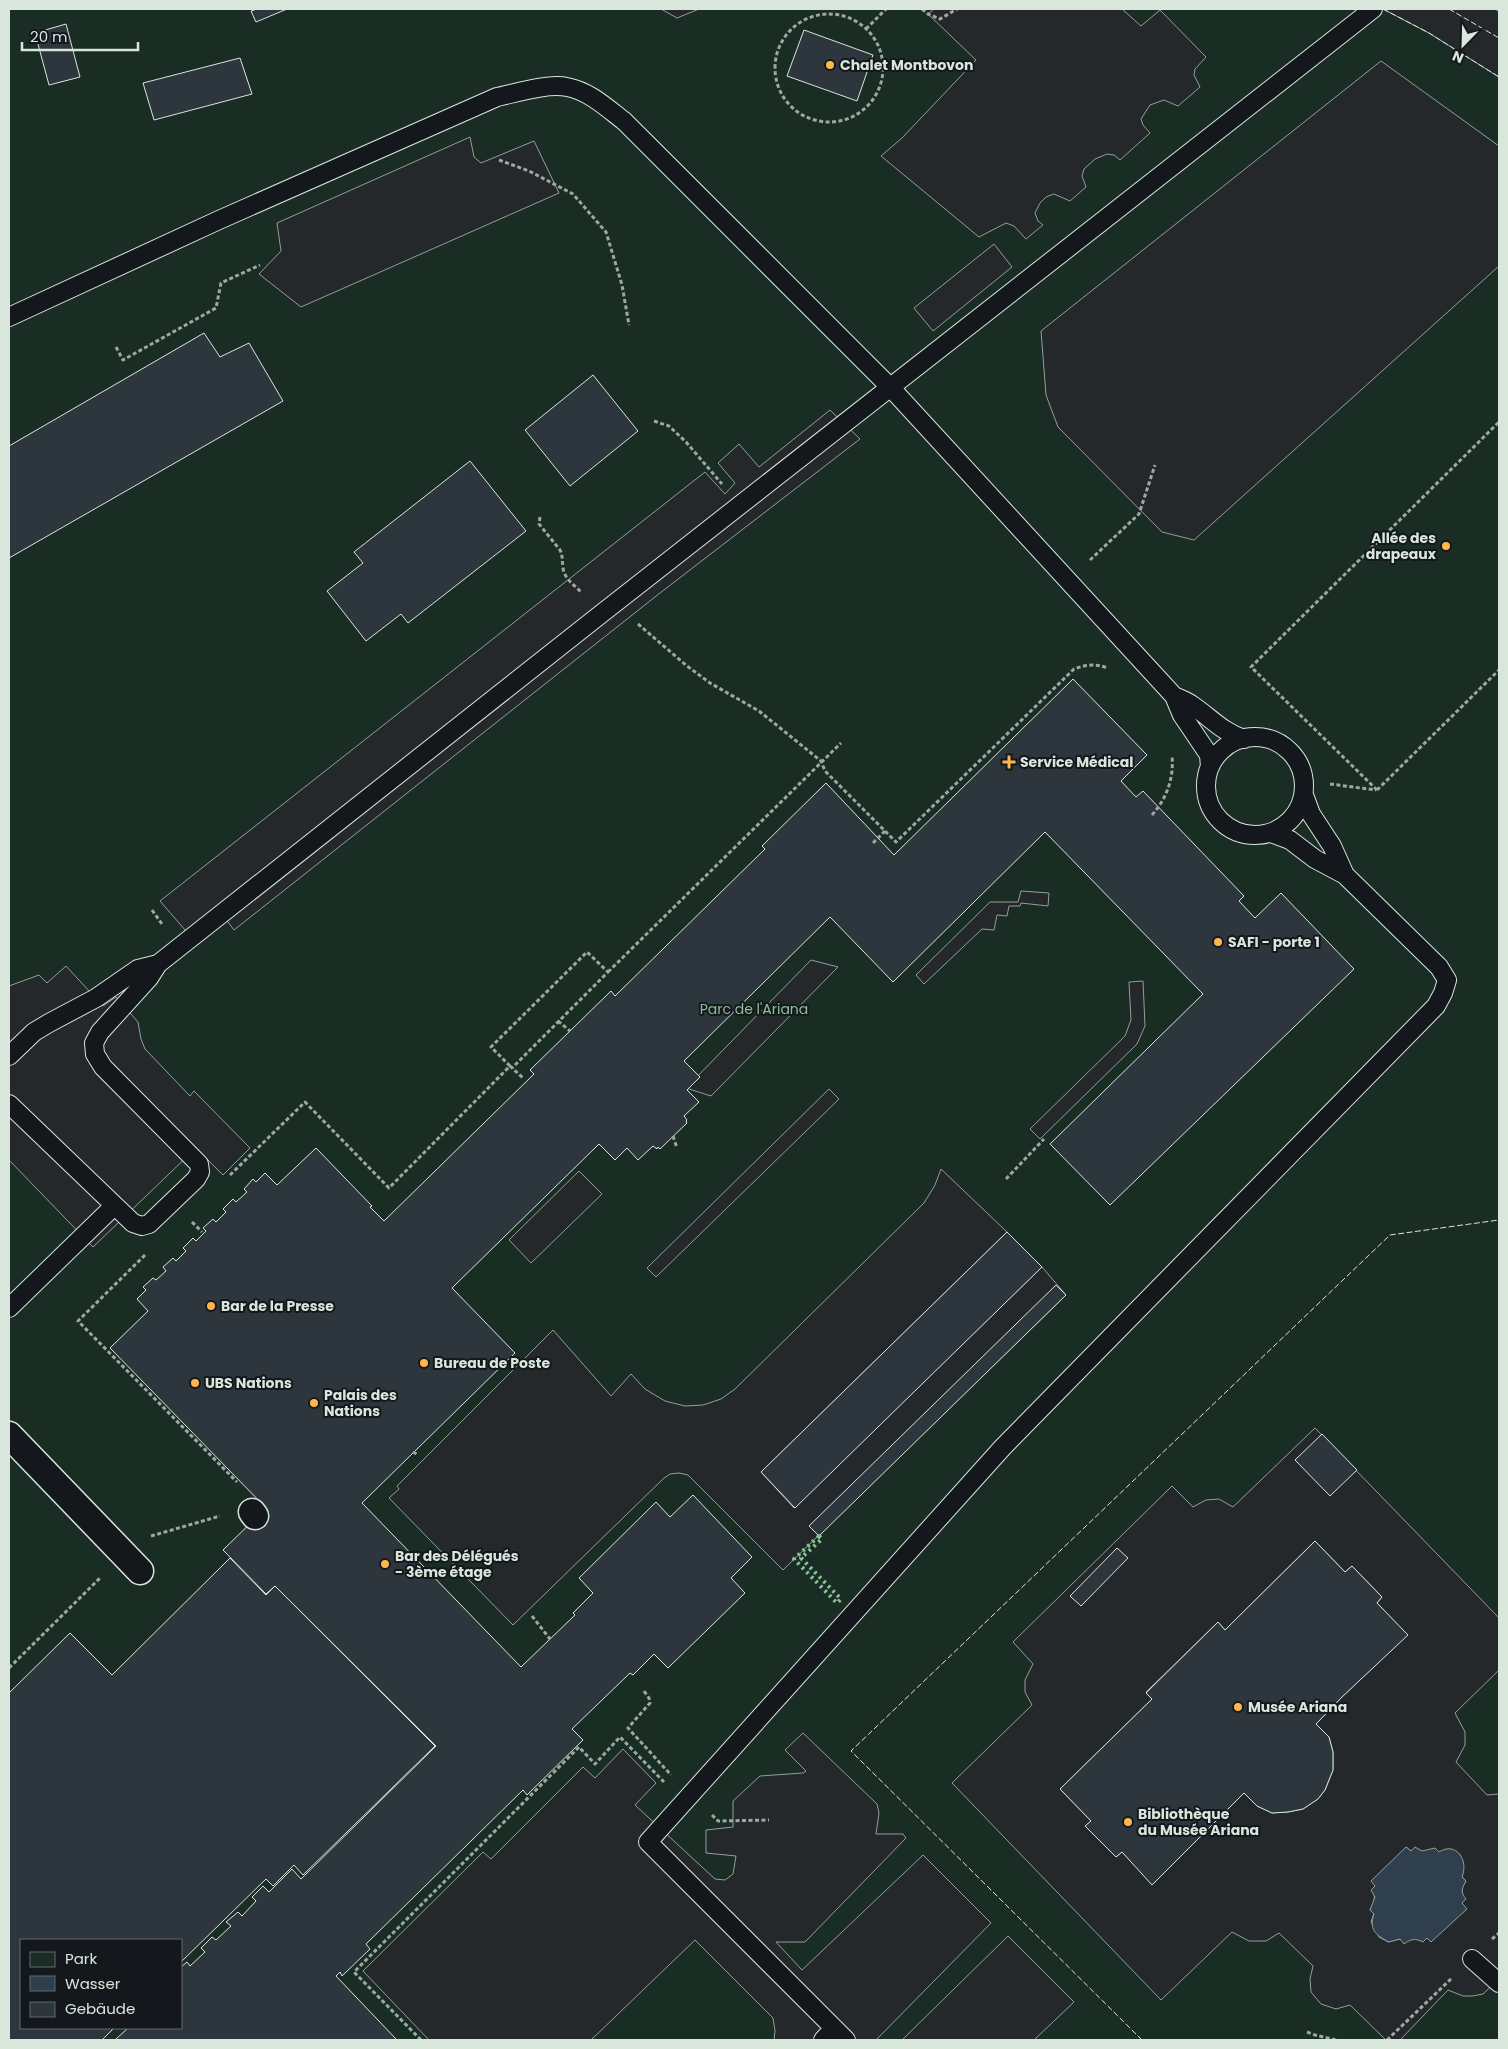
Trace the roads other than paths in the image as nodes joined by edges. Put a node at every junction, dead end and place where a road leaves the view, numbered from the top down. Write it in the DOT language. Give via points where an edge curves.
graph roads {
  1 [pos="1373,9"];
  2 [pos="9,316"];
  3 [pos="892,388"];
  4 [pos="1174,696"];
  5 [pos="1244,739"];
  6 [pos="1210,767"];
  7 [pos="1304,788"];
  8 [pos="1271,833"];
  9 [pos="1345,875"];
  10 [pos="158,964"];
  11 [pos="9,1056"];
  12 [pos="9,1104"];
  13 [pos="114,1206"];
  14 [pos="9,1308"];
  15 [pos="9,1435"];
  16 [pos="140,1571"];
  17 [pos="1472,1959"];
  18 [pos="1499,1983"];
  19 [pos="834,2036"];
  1 -- 3 [label="lane"];
  2 -- 3 [label="lane" via="497,97 566,86 586,94 624,121"];
  3 -- 4 [label="lane"];
  3 -- 10 [label="lane"];
  4 -- 5 [label="lane" via="1192,704 1220,728"];
  4 -- 6 [label="lane" via="1182,715 1209,755"];
  5 -- 6 [label="lane" via="1224,749"];
  5 -- 7 [label="lane" via="1271,740 1284,747 1301,768"];
  6 -- 8 [label="lane" via="1207,794 1218,819 1243,834"];
  7 -- 8 [label="lane" via="1300,808 1282,827"];
  7 -- 9 [label="lane" via="1311,814 1332,846"];
  8 -- 9 [label="lane" via="1290,840 1315,859"];
  9 -- 19 [label="lane" via="1439,967 1447,980 1436,1006 1003,1447 648,1842"];
  10 -- 11 [label="lane" via="138,969 96,998 34,1032"];
  10 -- 13 [label="lane" via="100,1032 94,1043 95,1054 199,1164 200,1172 149,1224 133,1223"];
  12 -- 13 [label="lane"];
  13 -- 14 [label="lane"];
  15 -- 16 [label="street"];
  17 -- 18 [label="lane"];
}
